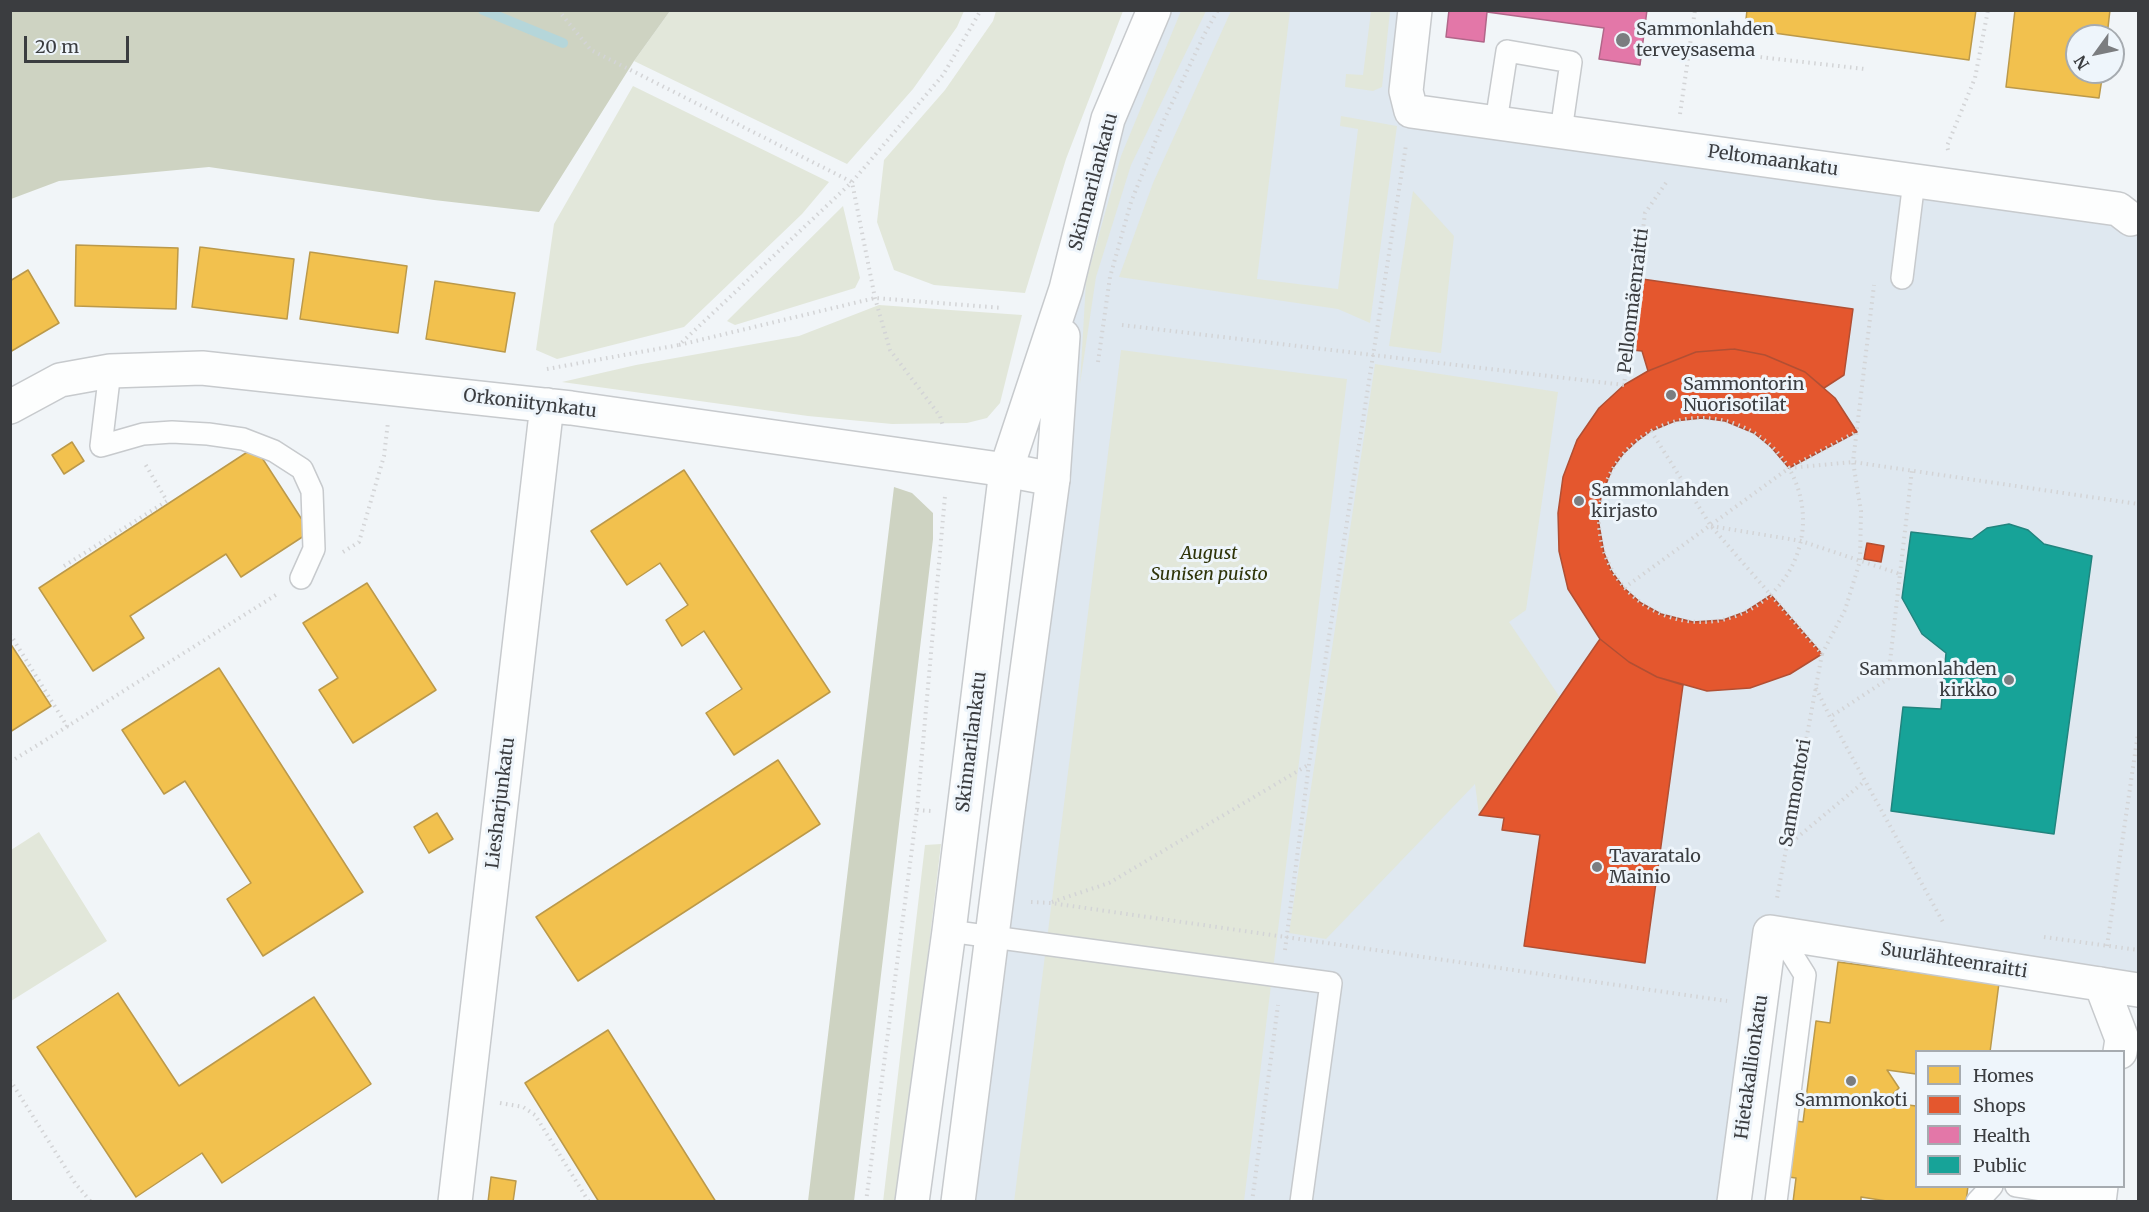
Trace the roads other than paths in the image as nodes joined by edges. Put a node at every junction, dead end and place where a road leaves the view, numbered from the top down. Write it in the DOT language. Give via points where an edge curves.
graph roads {
  1 [pos="1154,10"];
  2 [pos="1415,10"];
  3 [pos="1496,122"];
  4 [pos="1561,131"];
  5 [pos="1914,181"];
  6 [pos="2131,219"];
  7 [pos="1902,278"];
  8 [pos="1066,290"];
  9 [pos="110,371"];
  10 [pos="547,405"];
  11 [pos="10,407"];
  12 [pos="1006,470"];
  13 [pos="1053,479"];
  14 [pos="301,578"];
  15 [pos="949,931"];
  16 [pos="1770,938"];
  17 [pos="1008,939"];
  18 [pos="2101,984"];
  19 [pos="2139,990"];
  20 [pos="2120,1050"];
  21 [pos="1990,1188"];
  22 [pos="2033,1188"];
  23 [pos="2100,1196"];
  24 [pos="455,1202"];
  25 [pos="912,1202"];
  26 [pos="958,1202"];
  27 [pos="1301,1202"];
  28 [pos="1734,1202"];
  29 [pos="1776,1202"];
  30 [pos="1977,1202"];
  1 -- 8 [label="street, Skinnarilankatu" via="1108,119"];
  2 -- 3 [label="street, Peltomaankatu" via="1406,91 1411,111"];
  3 -- 4 [label="street, Peltomaankatu"];
  3 -- 4 [label="lane" via="1507,51 1571,62"];
  4 -- 5 [label="street, Peltomaankatu"];
  5 -- 6 [label="street, Peltomaankatu" via="2118,209"];
  5 -- 7 [label="lane"];
  8 -- 12 [label="street, Skinnarilankatu"];
  8 -- 13 [label="street, Skinnarilankatu"];
  9 -- 10 [label="street, Orkoniitynkatu" via="202,368"];
  9 -- 11 [label="street, Orkoniitynkatu" via="60,380"];
  9 -- 14 [label="lane" via="101,446 142,434 172,432 243,439 274,451 302,469 312,491 314,549"];
  10 -- 12 [label="street, Orkoniitynkatu"];
  10 -- 24 [label="street, Liesharjunkatu"];
  12 -- 13 [label="street, Orkoniitynkatu"];
  12 -- 15 [label="street, Skinnarilankatu"];
  13 -- 17 [label="street, Skinnarilankatu"];
  15 -- 17 [label="lane"];
  15 -- 25 [label="street, Skinnarilankatu"];
  16 -- 18 [label="street, Suurlähteenraitti"];
  16 -- 28 [label="street, Hietakallionkatu"];
  16 -- 29 [label="lane" via="1790,951 1805,975"];
  17 -- 26 [label="street, Skinnarilankatu"];
  17 -- 27 [label="lane" via="1331,983"];
  18 -- 19 [label="street, Suurlähteenraitti"];
  18 -- 20 [label="street" via="2122,1040"];
  21 -- 30 [label="lane"];
  22 -- 23 [label="lane"];
}
